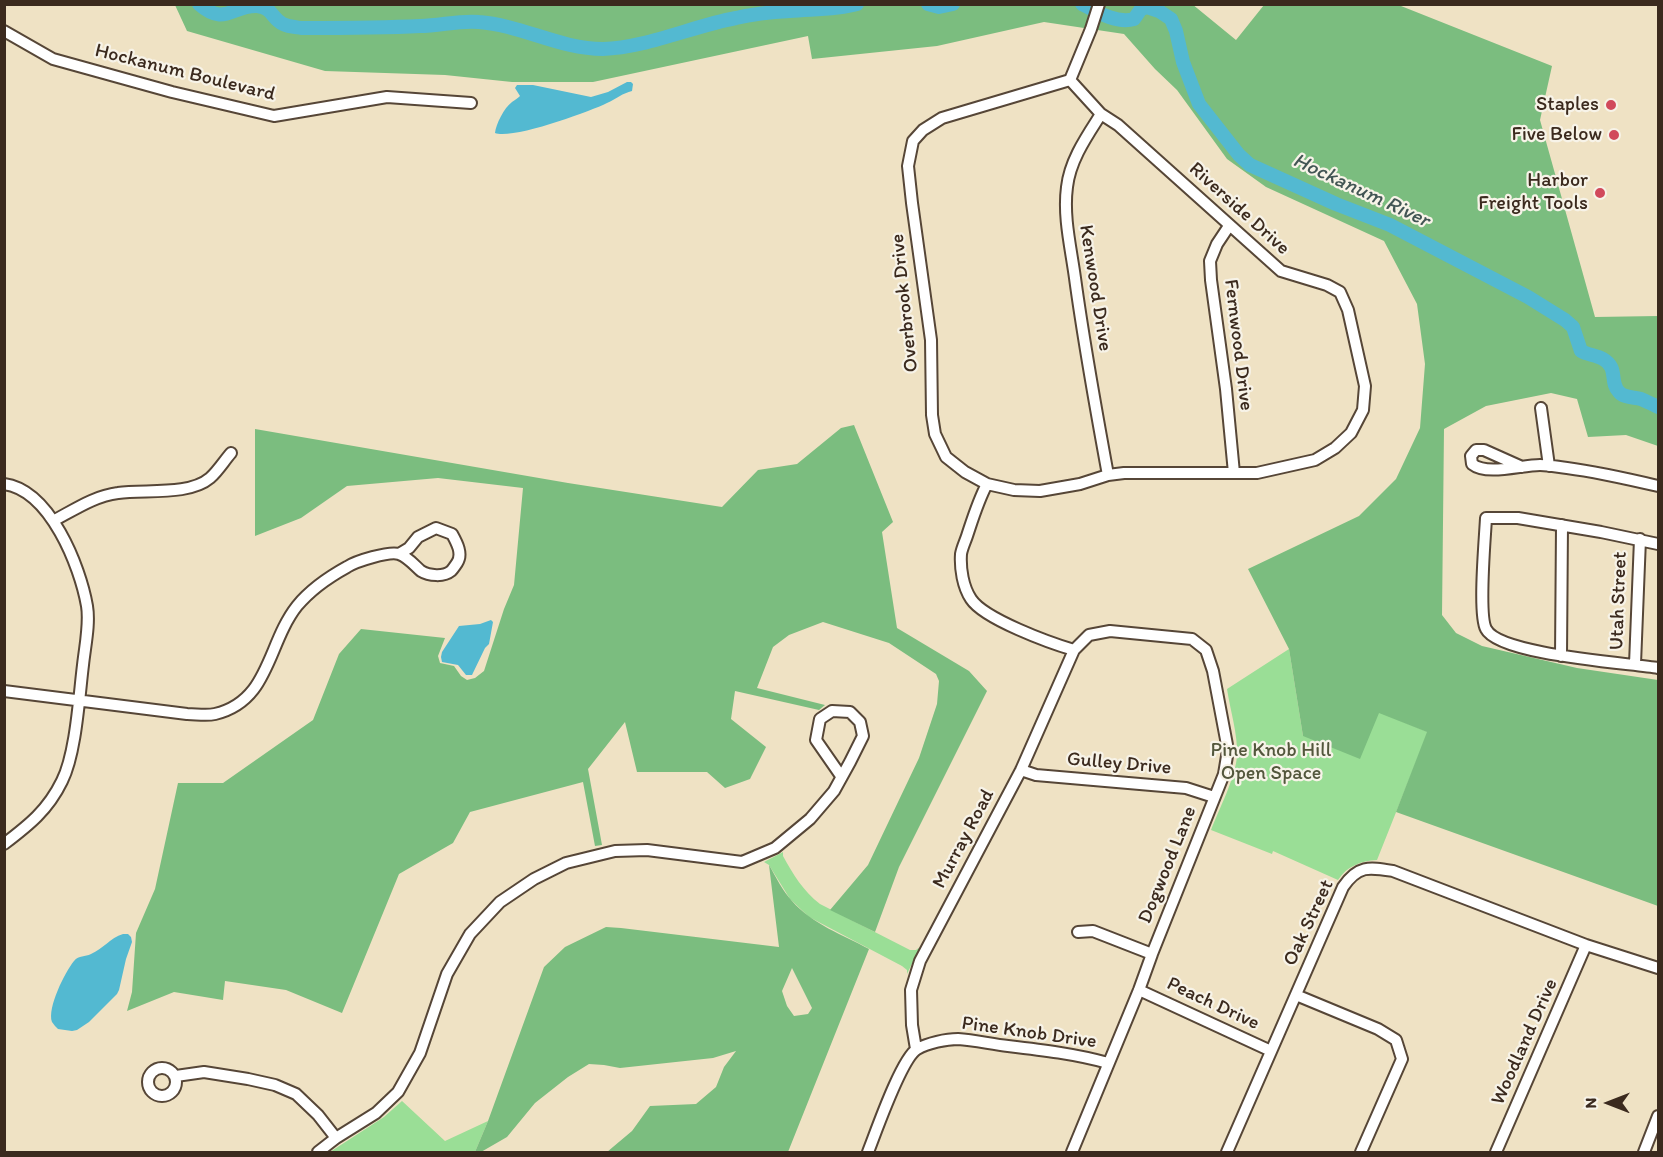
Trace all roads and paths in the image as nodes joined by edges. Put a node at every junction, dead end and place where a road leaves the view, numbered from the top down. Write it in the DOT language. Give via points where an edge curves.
graph roads {
  1 [pos="1099,4"];
  2 [pos="4,31"];
  3 [pos="1070,80"];
  4 [pos="471,103"];
  5 [pos="1101,114"];
  6 [pos="1229,226"];
  7 [pos="1541,408"];
  8 [pos="231,453"];
  9 [pos="1549,465"];
  10 [pos="1521,467"];
  11 [pos="1234,473"];
  12 [pos="1108,476"];
  13 [pos="4,484"];
  14 [pos="987,484"];
  15 [pos="1659,486"];
  16 [pos="54,521"];
  17 [pos="1562,525"];
  18 [pos="1640,539"];
  19 [pos="1659,544"];
  20 [pos="399,554"];
  21 [pos="1074,650"];
  22 [pos="1561,656"];
  23 [pos="1635,664"];
  24 [pos="1659,668"];
  25 [pos="4,691"];
  26 [pos="78,701"];
  27 [pos="1021,770"];
  28 [pos="841,776"];
  29 [pos="1214,797"];
  30 [pos="4,844"];
  31 [pos="1078,932"];
  32 [pos="1587,945"];
  33 [pos="1152,954"];
  34 [pos="1659,968"];
  35 [pos="1139,990"];
  36 [pos="1296,995"];
  37 [pos="916,1049"];
  38 [pos="1271,1051"];
  39 [pos="1108,1063"];
  40 [pos="176,1076"];
  41 [pos="1659,1116"];
  42 [pos="336,1138"];
  43 [pos="318,1152"];
  44 [pos="868,1152"];
  45 [pos="1072,1152"];
  46 [pos="1227,1152"];
  47 [pos="1361,1152"];
  48 [pos="1496,1152"];
  49 [pos="1644,1152"];
  1 -- 3 [label="street"];
  2 -- 4 [label="street, Hockanum Boulevard" via="53,59 274,116 387,98"];
  3 -- 5 [label="street, Riverside Drive"];
  3 -- 14 [label="street, Overbrook Drive" via="942,118 913,141 908,166 931,340 934,434 946,457"];
  5 -- 6 [label="street, Riverside Drive"];
  5 -- 12 [label="street, Kenwood Drive" via="1074,161 1067,186 1066,212"];
  6 -- 11 [label="street, Fernwood Drive" via="1210,261 1210,280"];
  6 -- 11 [label="street, Riverside Drive" via="1281,271 1340,292 1348,310 1365,386 1363,410 1351,433 1335,448 1315,460 1291,466"];
  7 -- 9 [label="street"];
  8 -- 16 [label="street" via="209,479 194,486 97,497"];
  9 -- 10 [label="street"];
  9 -- 15 [label="street"];
  11 -- 12 [label="street, Riverside Drive"];
  12 -- 14 [label="street, Overbrook Drive" via="1040,491"];
  13 -- 16 [label="street" via="34,497"];
  14 -- 21 [label="street" via="961,554 963,581 971,600 1008,624"];
  16 -- 26 [label="street" via="81,577 87,608"];
  17 -- 18 [label="street"];
  17 -- 22 [label="street"];
  17 -- 22 [label="street" via="1486,518 1482,612 1485,629 1493,638"];
  18 -- 19 [label="street"];
  18 -- 23 [label="street, Utah Street"];
  20 -- 20 [label="street" via="436,528 452,534 459,547 459,560 450,572 437,575 424,573"];
  20 -- 26 [label="street" via="351,564 320,583 297,607 253,692 234,708 212,714 187,714"];
  21 -- 27 [label="street, Murray Road"];
  21 -- 29 [label="street, Dogwood Lane" via="1089,635 1110,631 1192,639 1206,650 1228,750 1224,774"];
  22 -- 23 [label="street"];
  23 -- 24 [label="street"];
  25 -- 26 [label="street"];
  26 -- 30 [label="street" via="72,749 63,779 32,823"];
  27 -- 29 [label="street, Gulley Drive" via="1036,775 1186,788"];
  27 -- 37 [label="street, Murray Road" via="920,961 911,990"];
  28 -- 28 [label="street" via="863,736 860,722 850,712 832,711 820,719 816,740"];
  28 -- 42 [label="street" via="834,791 810,819 775,848 742,862 648,850 615,851 566,863 500,902 470,934 447,974 420,1053 398,1092 376,1113"];
  29 -- 33 [label="street, Dogwood Lane"];
  31 -- 33 [label="street" via="1093,931"];
  32 -- 34 [label="street, Oak Street"];
  32 -- 36 [label="street, Oak Street" via="1394,871 1374,868 1352,875 1343,887"];
  32 -- 48 [label="street, Woodland Drive"];
  33 -- 35 [label="street, Dogwood Lane"];
  35 -- 38 [label="street, Peach Drive"];
  35 -- 39 [label="street, Dogwood Lane"];
  36 -- 38 [label="street, Oak Street"];
  36 -- 47 [label="street" via="1396,1040 1402,1059"];
  37 -- 39 [label="street, Pine Knob Drive" via="956,1039"];
  37 -- 44 [label="street" via="904,1066"];
  38 -- 46 [label="street, Oak Street"];
  39 -- 45 [label="street, Dogwood Lane"];
  40 -- 42 [label="street" via="204,1072 275,1085 296,1094"];
  41 -- 49 [label="street"];
  42 -- 43 [label="street"];
}
